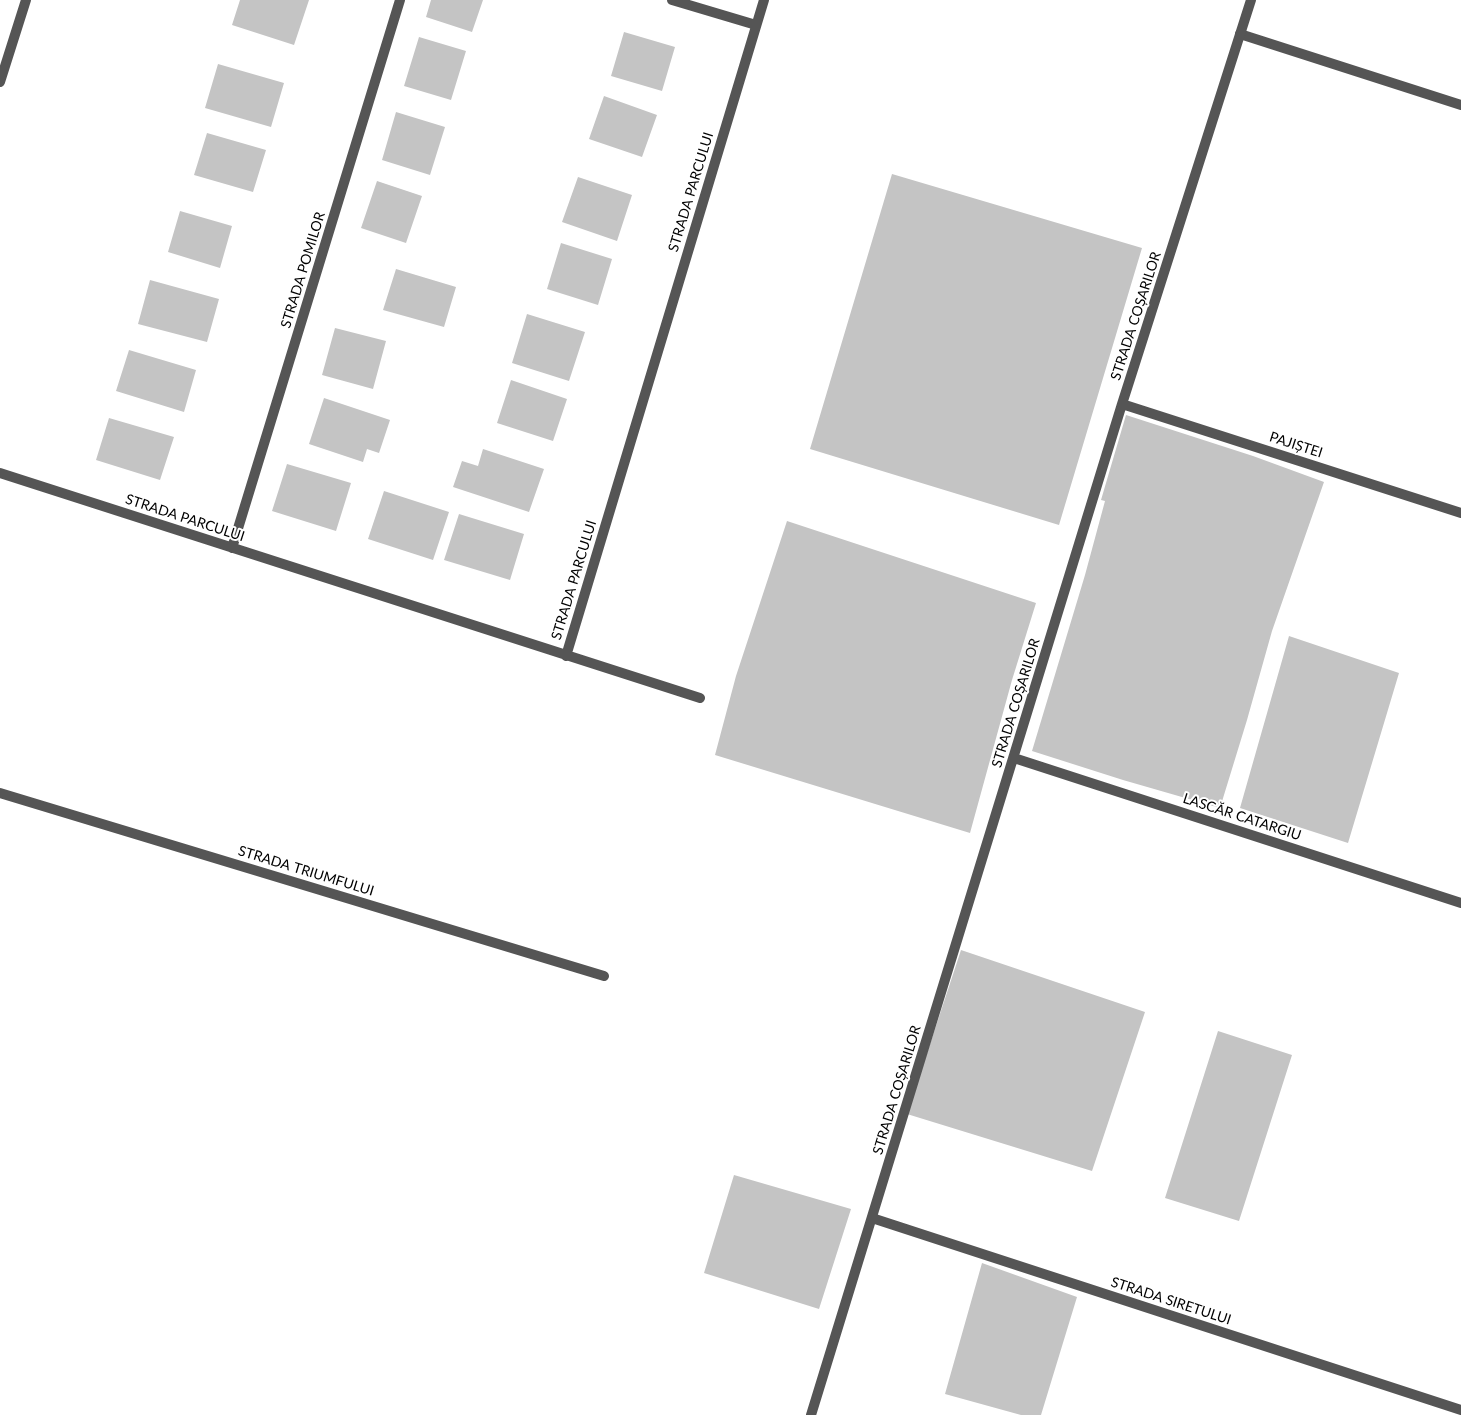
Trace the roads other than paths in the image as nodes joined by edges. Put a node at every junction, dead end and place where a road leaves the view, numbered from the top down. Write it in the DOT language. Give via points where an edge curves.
graph roads {
  1 [pos="26,0"];
  2 [pos="400,0"];
  3 [pos="672,0"];
  4 [pos="764,0"];
  5 [pos="1251,0"];
  6 [pos="756,25"];
  7 [pos="1240,34"];
  8 [pos="0,82"];
  9 [pos="1461,105"];
  10 [pos="1122,404"];
  11 [pos="0,473"];
  12 [pos="1461,513"];
  13 [pos="232,548"];
  14 [pos="566,656"];
  15 [pos="700,698"];
  16 [pos="1014,758"];
  17 [pos="0,793"];
  18 [pos="1461,903"];
  19 [pos="604,976"];
  20 [pos="872,1218"];
  21 [pos="1461,1410"];
  22 [pos="811,1415"];
  1 -- 8 [label="street"];
  2 -- 13 [label="street, STRADA POMILOR"];
  3 -- 6 [label="street"];
  4 -- 6 [label="street, STRADA PARCULUI"];
  5 -- 7 [label="street, STRADA COȘARILOR"];
  6 -- 14 [label="street, STRADA PARCULUI"];
  7 -- 9 [label="street"];
  7 -- 10 [label="street, STRADA COȘARILOR"];
  10 -- 12 [label="street, PAJIȘTEI"];
  10 -- 16 [label="street, STRADA COȘARILOR"];
  11 -- 13 [label="street, STRADA PARCULUI"];
  13 -- 14 [label="street, STRADA PARCULUI"];
  14 -- 15 [label="street"];
  16 -- 18 [label="street, LASCĂR CATARGIU"];
  16 -- 20 [label="street, STRADA COȘARILOR"];
  17 -- 19 [label="street, STRADA TRIUMFULUI"];
  20 -- 21 [label="street, STRADA SIRETULUI"];
  20 -- 22 [label="street, STRADA COȘARILOR"];
}
